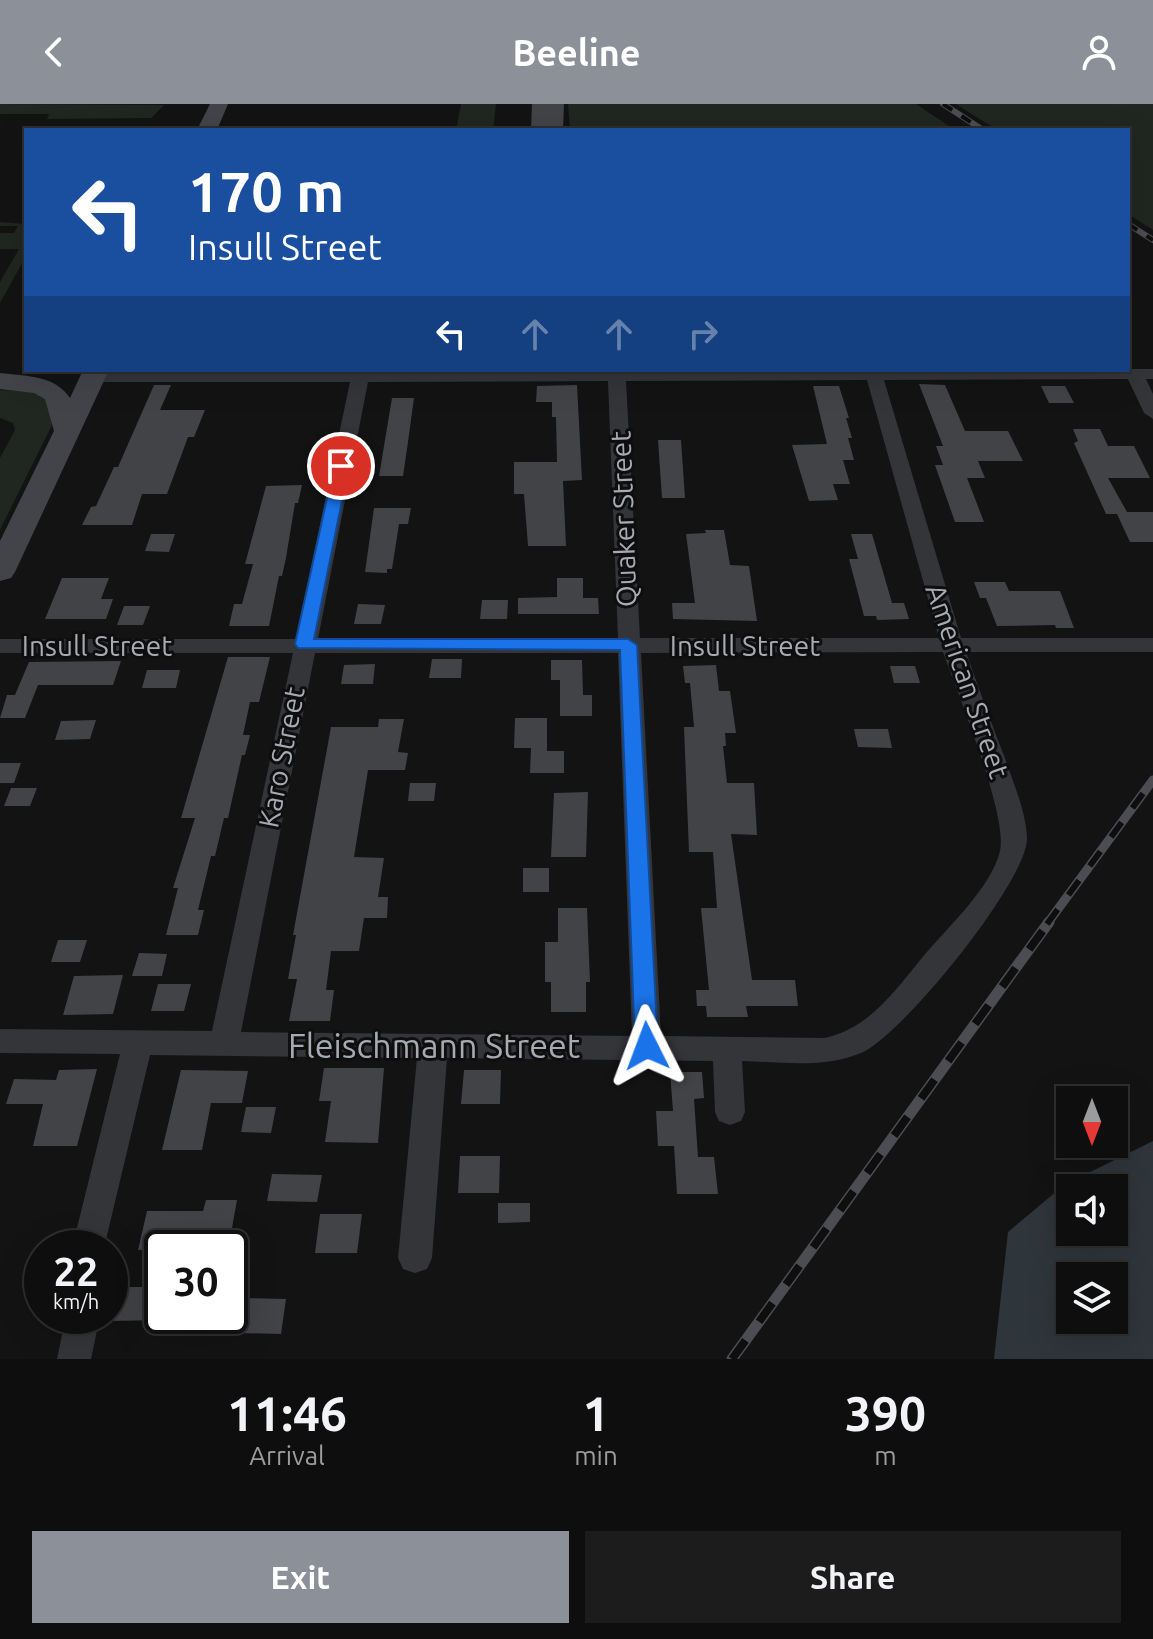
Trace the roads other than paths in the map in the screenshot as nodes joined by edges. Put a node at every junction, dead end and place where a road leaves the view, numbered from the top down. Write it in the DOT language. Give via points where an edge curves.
graph roads {
  1 [pos="219,104"];
  2 [pos="208,128"];
  3 [pos="24,371"];
  4 [pos="95,374"];
  5 [pos="1134,374"];
  6 [pos="1153,374"];
  7 [pos="617,375"];
  8 [pos="874,375"];
  9 [pos="0,378"];
  10 [pos="360,378"];
  11 [pos="1153,413"];
  12 [pos="67,431"];
  13 [pos="0,572"];
  14 [pos="304,644"];
  15 [pos="628,645"];
  16 [pos="952,645"];
  17 [pos="1153,645"];
  18 [pos="0,646"];
  19 [pos="930,967"];
  20 [pos="0,1041"];
  21 [pos="138,1043"];
  22 [pos="224,1044"];
  23 [pos="433,1046"];
  24 [pos="647,1046"];
  25 [pos="727,1049"];
  26 [pos="730,1112"];
  27 [pos="92,1230"];
  28 [pos="415,1258"];
  29 [pos="79,1334"];
  30 [pos="74,1359"];
  1 -- 2 [label="main road"];
  3 -- 9 [label="main road"];
  4 -- 9 [label="main road"];
  4 -- 10 [label="street"];
  4 -- 12 [label="main road"];
  5 -- 6 [label="street"];
  5 -- 8 [label="street"];
  5 -- 11 [label="street"];
  7 -- 8 [label="street"];
  7 -- 10 [label="street"];
  7 -- 15 [label="street, Quaker Street"];
  8 -- 16 [label="street, American Street"];
  9 -- 12 [label="main road" via="59,396"];
  10 -- 14 [label="street, Karo Street"];
  12 -- 13 [label="main road"];
  14 -- 15 [label="street, Insull Street"];
  14 -- 18 [label="street, Insull Street"];
  14 -- 22 [label="street, Karo Street"];
  15 -- 16 [label="street, Insull Street"];
  15 -- 24 [label="street, Quaker Street"];
  16 -- 17 [label="street, Insull Street"];
  16 -- 19 [label="street, American Street" via="1007,800 1013,843 993,891"];
  19 -- 25 [label="street, Fleischmann Street" via="890,1017 855,1043 825,1050"];
  20 -- 21 [label="street, Fleischmann Street"];
  21 -- 22 [label="street, Fleischmann Street"];
  21 -- 27 [label="street"];
  22 -- 23 [label="street, Fleischmann Street"];
  23 -- 24 [label="street, Fleischmann Street"];
  23 -- 28 [label="street"];
  24 -- 25 [label="street, Fleischmann Street"];
  25 -- 26 [label="street"];
  29 -- 30 [label="street"];
}
